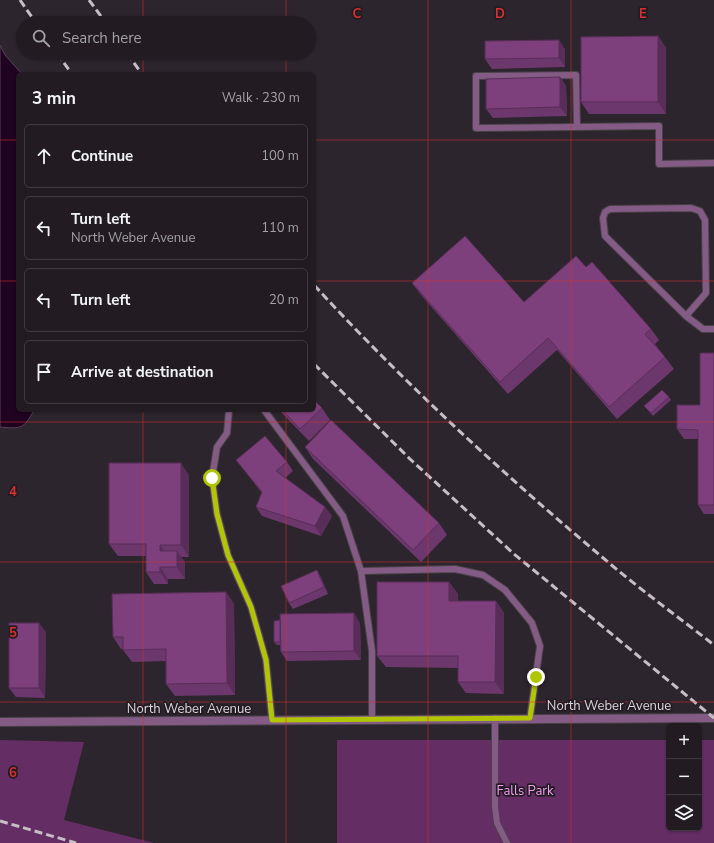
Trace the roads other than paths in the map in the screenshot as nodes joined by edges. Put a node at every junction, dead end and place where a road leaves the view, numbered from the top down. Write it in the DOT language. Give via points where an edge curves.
graph roads {
  1 [pos="577,128"];
  2 [pos="714,163"];
  3 [pos="686,316"];
  4 [pos="714,329"];
  5 [pos="229,412"];
  6 [pos="265,412"];
  7 [pos="361,571"];
  8 [pos="495,718"];
  9 [pos="530,718"];
  10 [pos="714,718"];
  11 [pos="372,719"];
  12 [pos="272,720"];
  13 [pos="0,722"];
  14 [pos="507,843"];
  1 -- 1 [label="lane" via="476,128 476,76 576,75"];
  1 -- 2 [label="lane" via="659,126 659,164"];
  3 -- 3 [label="lane" via="605,236 605,212 610,209 691,208 700,211 706,220 706,293"];
  3 -- 4 [label="lane" via="703,329"];
  5 -- 12 [label="lane" via="227,433 217,447 212,478 217,514 228,555 251,607 266,660"];
  6 -- 7 [label="lane" via="343,516"];
  7 -- 9 [label="lane" via="455,569 483,576 504,590 532,623 540,646"];
  7 -- 11 [label="lane" via="372,651"];
  8 -- 9 [label="street, North Weber Avenue"];
  8 -- 11 [label="street, North Weber Avenue"];
  8 -- 14 [label="lane" via="495,806 498,823"];
  9 -- 10 [label="street, North Weber Avenue"];
  11 -- 12 [label="street, North Weber Avenue"];
  12 -- 13 [label="street, North Weber Avenue"];
}
